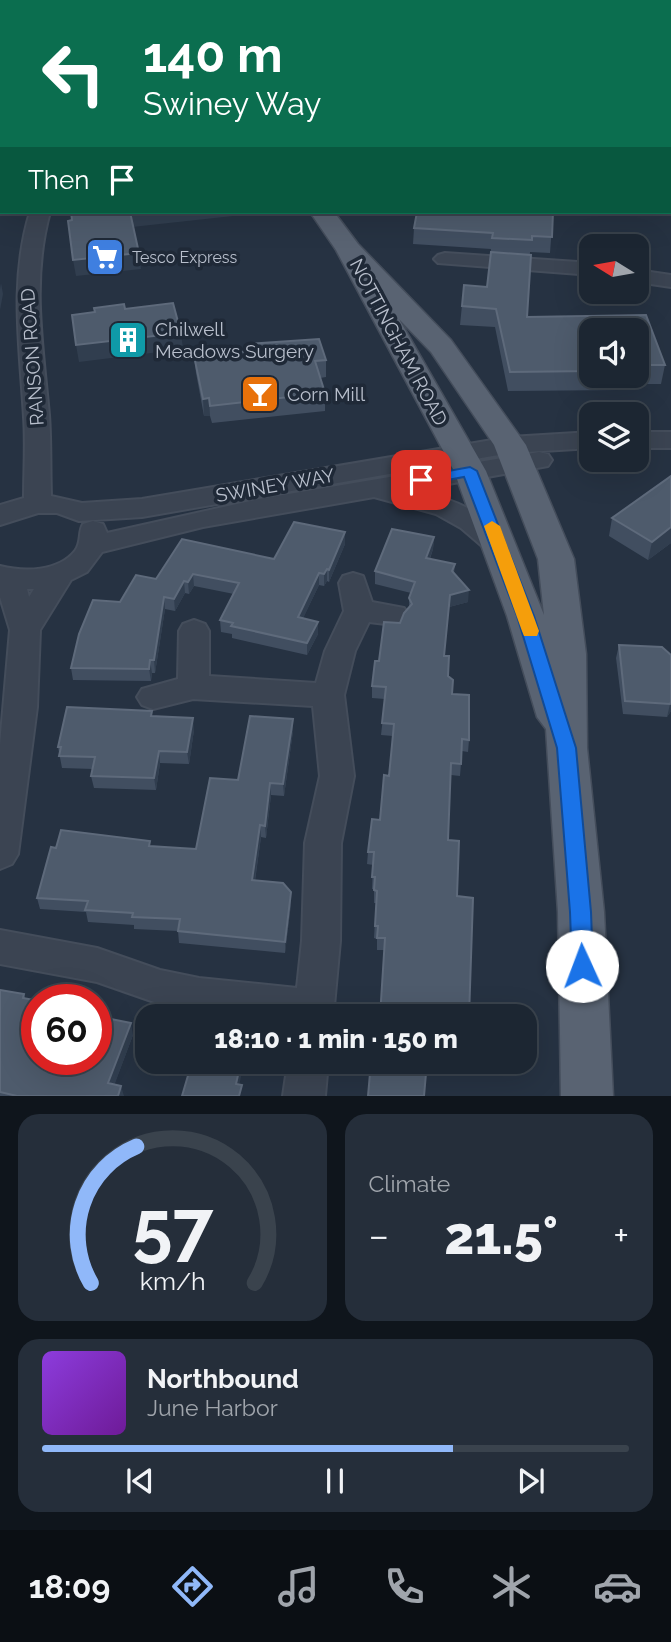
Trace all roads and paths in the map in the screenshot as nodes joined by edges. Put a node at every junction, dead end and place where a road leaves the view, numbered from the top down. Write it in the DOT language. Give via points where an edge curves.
graph roads {
  1 [pos="39,214"];
  2 [pos="323,214"];
  3 [pos="349,250"];
  4 [pos="445,258"];
  5 [pos="579,269"];
  6 [pos="649,278"];
  7 [pos="671,281"];
  8 [pos="649,440"];
  9 [pos="671,440"];
  10 [pos="579,442"];
  11 [pos="579,449"];
  12 [pos="515,454"];
  13 [pos="465,463"];
  14 [pos="373,489"];
  15 [pos="38,504"];
  16 [pos="79,512"];
  17 [pos="0,516"];
  18 [pos="92,546"];
  19 [pos="499,546"];
  20 [pos="60,574"];
  21 [pos="4,578"];
  22 [pos="394,615"];
  23 [pos="25,630"];
  24 [pos="194,631"];
  25 [pos="193,687"];
  26 [pos="328,695"];
  27 [pos="153,697"];
  28 [pos="566,748"];
  29 [pos="0,854"];
  30 [pos="0,947"];
  31 [pos="256,1004"];
  32 [pos="314,1004"];
  33 [pos="307,1074"];
  34 [pos="304,1096"];
  35 [pos="587,1096"];
  1 -- 15 [label="street, RANSON ROAD" via="26,288"];
  2 -- 3 [label="main road, NOTTINGHAM ROAD"];
  3 -- 12 [label="main road, NOTTINGHAM ROAD" via="441,346"];
  3 -- 13 [label="main road, NOTTINGHAM ROAD"];
  4 -- 5 [label="street"];
  6 -- 7 [label="street"];
  8 -- 9 [label="street"];
  10 -- 12 [label="street"];
  11 -- 12 [label="street"];
  12 -- 13 [label="street, SWINEY WAY"];
  12 -- 28 [label="main road, NOTTINGHAM ROAD" via="556,559 567,654"];
  13 -- 14 [label="street, SWINEY WAY"];
  13 -- 16 [label="street, SWINEY WAY" via="142,509"];
  13 -- 19 [label="main road, NOTTINGHAM ROAD"];
  14 -- 18 [label="street, SWINEY WAY" via="205,517"];
  14 -- 19 [label="street, SWINEY WAY" via="439,504 464,515"];
  15 -- 16 [label="street"];
  15 -- 17 [label="street"];
  16 -- 18 [label="street" via="93,527"];
  18 -- 20 [label="street, SWINEY WAY" via="81,562"];
  19 -- 28 [label="main road, NOTTINGHAM ROAD" via="526,616"];
  20 -- 21 [label="street, SWINEY WAY" via="35,580"];
  20 -- 23 [label="street, SWINEY WAY"];
  21 -- 23 [label="street, SWINEY WAY"];
  22 -- 26 [label="street" via="356,597"];
  23 -- 29 [label="street, SWINEY WAY" via="19,720"];
  24 -- 25 [label="street"];
  25 -- 26 [label="street"];
  25 -- 27 [label="street"];
  26 -- 32 [label="street" via="337,776 323,843 321,941"];
  28 -- 35 [label="main road, NOTTINGHAM ROAD" via="581,912"];
  30 -- 31 [label="street" via="97,965 199,996"];
  33 -- 34 [label="street"];
}
